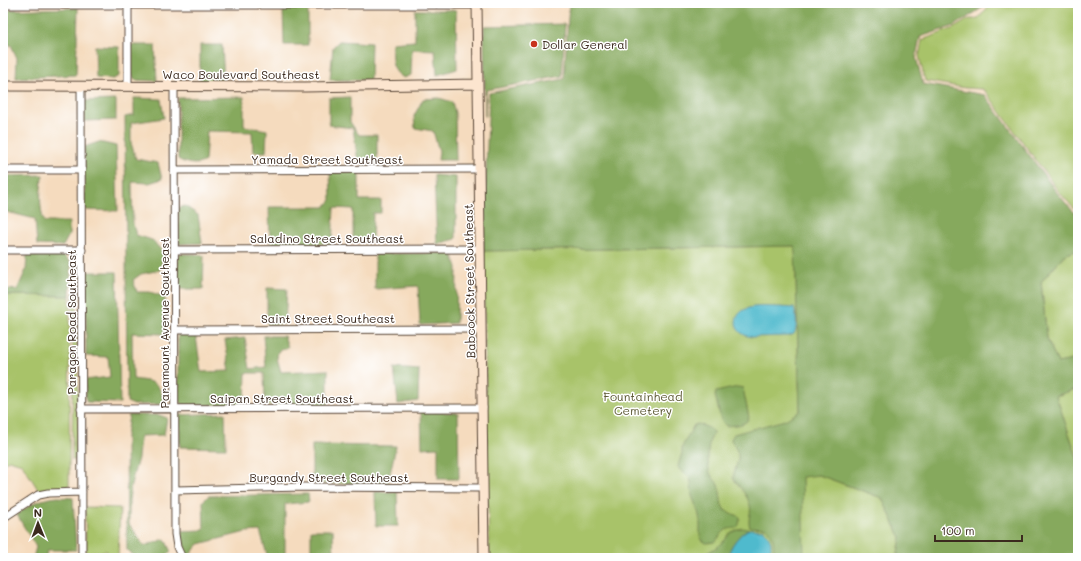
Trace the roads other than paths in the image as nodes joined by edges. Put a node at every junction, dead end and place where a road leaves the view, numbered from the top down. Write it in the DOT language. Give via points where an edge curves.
graph roads {
  1 [pos="128,4"];
  2 [pos="477,4"];
  3 [pos="3,6"];
  4 [pos="478,84"];
  5 [pos="3,86"];
  6 [pos="81,86"];
  7 [pos="128,86"];
  8 [pos="174,86"];
  9 [pos="479,169"];
  10 [pos="3,170"];
  11 [pos="82,170"];
  12 [pos="174,170"];
  13 [pos="480,249"];
  14 [pos="3,250"];
  15 [pos="82,250"];
  16 [pos="174,250"];
  17 [pos="481,329"];
  18 [pos="175,330"];
  19 [pos="483,408"];
  20 [pos="81,409"];
  21 [pos="175,410"];
  22 [pos="483,488"];
  23 [pos="175,490"];
  24 [pos="82,492"];
  25 [pos="3,518"];
  26 [pos="82,558"];
  27 [pos="182,558"];
  28 [pos="484,558"];
  1 -- 2 [label="street"];
  1 -- 3 [label="street"];
  1 -- 7 [label="street"];
  2 -- 4 [label="main road, Babcock Street Southeast"];
  4 -- 8 [label="main road, Waco Boulevard Southeast"];
  4 -- 9 [label="main road, Babcock Street Southeast"];
  5 -- 6 [label="main road, Waco Boulevard Southeast"];
  6 -- 7 [label="main road, Waco Boulevard Southeast"];
  6 -- 11 [label="street, Paragon Road Southeast"];
  7 -- 8 [label="main road, Waco Boulevard Southeast"];
  8 -- 12 [label="street, Paramount Avenue Southeast"];
  9 -- 12 [label="street, Yamada Street Southeast"];
  9 -- 13 [label="main road, Babcock Street Southeast"];
  10 -- 11 [label="street"];
  11 -- 15 [label="street, Paragon Road Southeast"];
  12 -- 16 [label="street, Paramount Avenue Southeast"];
  13 -- 16 [label="street, Saladino Street Southeast"];
  13 -- 17 [label="main road, Babcock Street Southeast"];
  14 -- 15 [label="street"];
  15 -- 20 [label="street, Paragon Road Southeast"];
  16 -- 18 [label="street, Paramount Avenue Southeast"];
  17 -- 18 [label="street, Saint Street Southeast"];
  17 -- 19 [label="main road, Babcock Street Southeast"];
  18 -- 21 [label="street, Paramount Avenue Southeast"];
  19 -- 21 [label="street, Saipan Street Southeast"];
  19 -- 22 [label="main road, Babcock Street Southeast"];
  20 -- 21 [label="street, Saipan Street Southeast"];
  20 -- 24 [label="street, Paragon Road Southeast"];
  21 -- 23 [label="street, Paramount Avenue Southeast"];
  22 -- 23 [label="street, Burgandy Street Southeast" via="303,487"];
  22 -- 28 [label="main road, Babcock Street Southeast"];
  23 -- 27 [label="street, Paramount Avenue Southeast" via="175,534"];
  24 -- 25 [label="street" via="48,493 38,496"];
  24 -- 26 [label="street, Paragon Road Southeast"];
}
